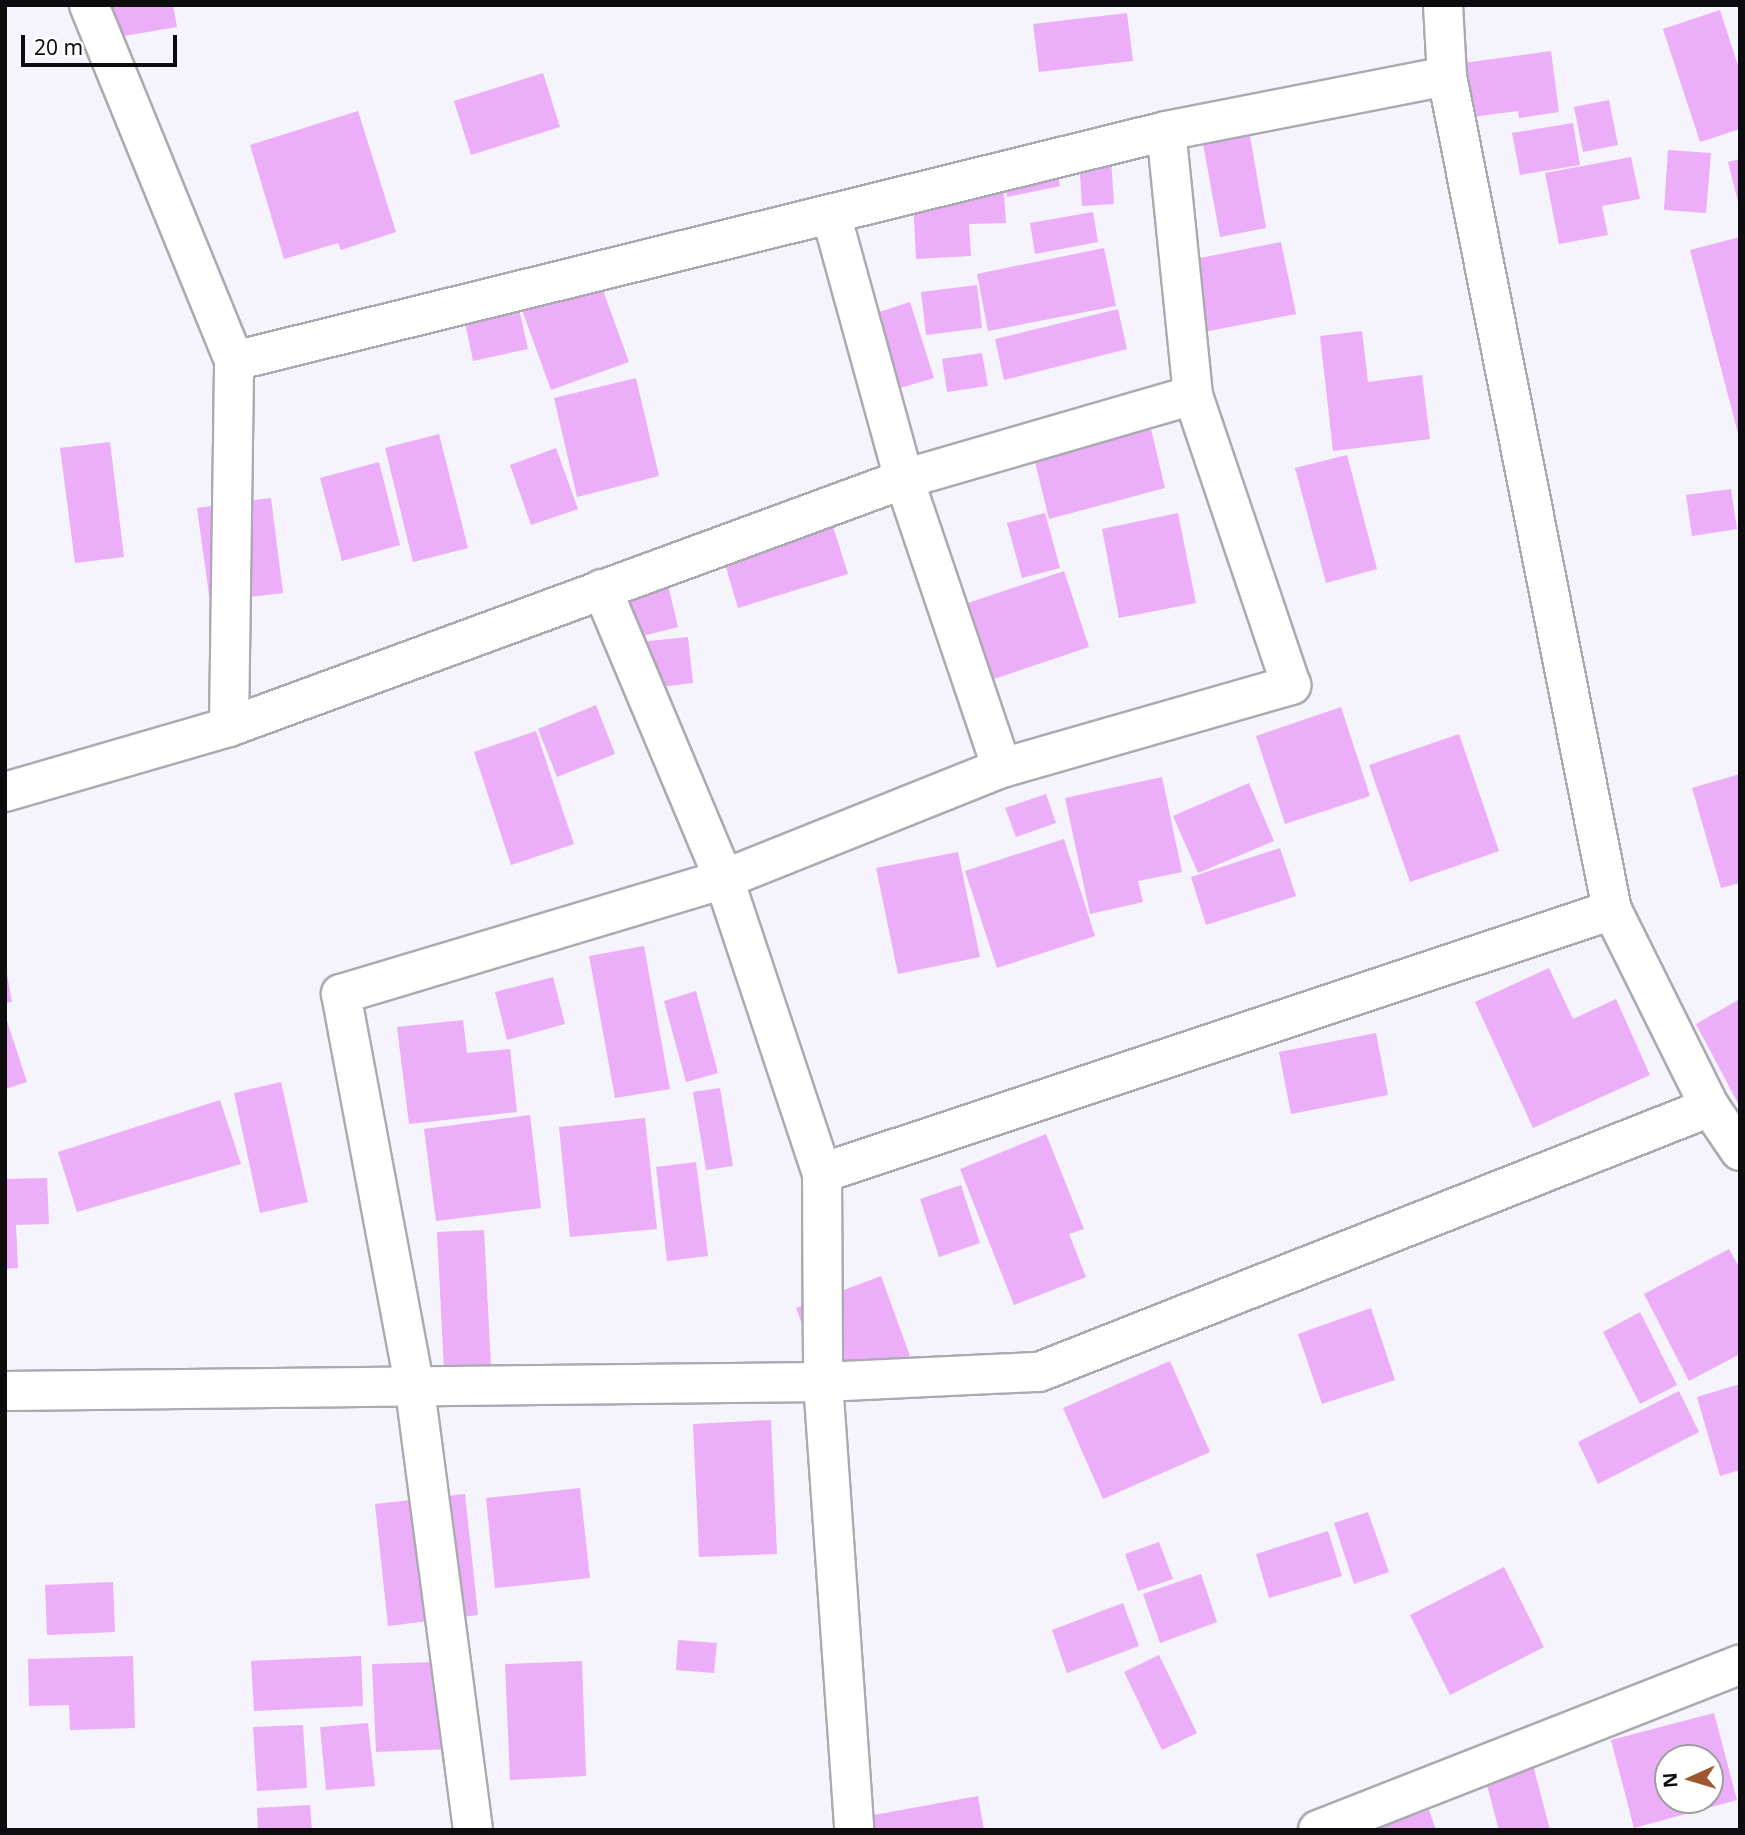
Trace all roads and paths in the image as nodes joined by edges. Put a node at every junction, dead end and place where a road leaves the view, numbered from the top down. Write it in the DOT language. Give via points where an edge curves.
graph roads {
  1 [pos="89,5"];
  2 [pos="1443,5"];
  3 [pos="1447,76"];
  4 [pos="1166,131"];
  5 [pos="831,214"];
  6 [pos="234,362"];
  7 [pos="1194,395"];
  8 [pos="904,479"];
  9 [pos="601,589"];
  10 [pos="229,727"];
  11 [pos="1002,768"];
  12 [pos="5,792"];
  13 [pos="724,879"];
  14 [pos="1612,911"];
  15 [pos="1710,1107"];
  16 [pos="1740,1151"];
  17 [pos="822,1173"];
  18 [pos="822,1382"];
  19 [pos="415,1389"];
  20 [pos="5,1391"];
  21 [pos="1740,1665"];
  22 [pos="473,1830"];
  23 [pos="854,1830"];
  24 [pos="1318,1830"];
  1 -- 6 [label="street"];
  2 -- 3 [label="street"];
  3 -- 4 [label="street"];
  3 -- 14 [label="street"];
  4 -- 5 [label="street"];
  4 -- 7 [label="street"];
  5 -- 6 [label="street"];
  5 -- 8 [label="street"];
  6 -- 10 [label="street"];
  7 -- 8 [label="street"];
  7 -- 11 [label="street" via="1292,685"];
  8 -- 9 [label="street"];
  8 -- 11 [label="street"];
  9 -- 10 [label="street"];
  9 -- 13 [label="street"];
  10 -- 12 [label="street"];
  11 -- 13 [label="street"];
  13 -- 17 [label="street"];
  13 -- 19 [label="street" via="341,994"];
  14 -- 15 [label="street"];
  14 -- 17 [label="street"];
  15 -- 16 [label="street"];
  15 -- 18 [label="street" via="1039,1372"];
  17 -- 18 [label="street"];
  18 -- 19 [label="street"];
  18 -- 23 [label="street"];
  19 -- 20 [label="street"];
  19 -- 22 [label="street"];
  21 -- 24 [label="street"];
}
